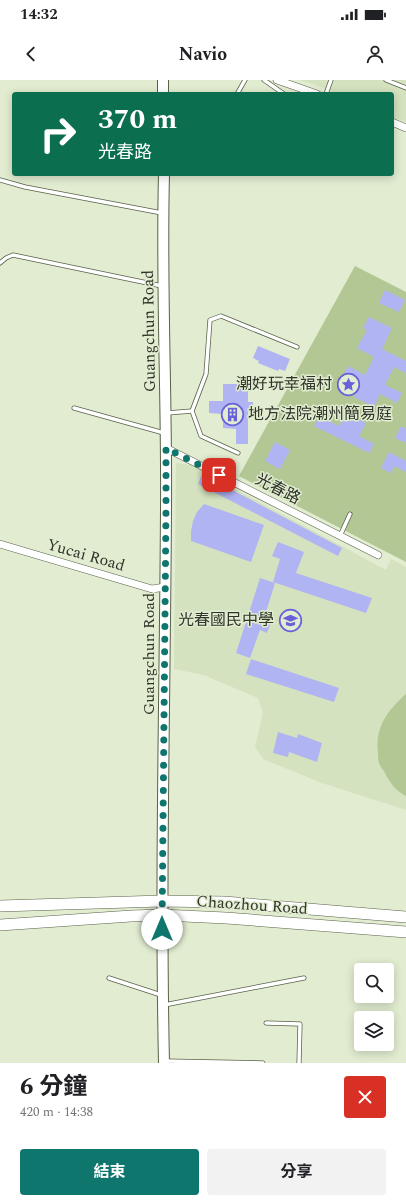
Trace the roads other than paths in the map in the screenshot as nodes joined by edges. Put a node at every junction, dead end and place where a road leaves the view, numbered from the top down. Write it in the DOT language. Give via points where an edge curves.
graph roads {
  1 [pos="163,80"];
  2 [pos="245,80"];
  3 [pos="264,80"];
  4 [pos="277,80"];
  5 [pos="331,80"];
  6 [pos="386,80"];
  7 [pos="406,88"];
  8 [pos="163,92"];
  9 [pos="238,92"];
  10 [pos="281,92"];
  11 [pos="311,92"];
  12 [pos="327,92"];
  13 [pos="394,123"];
  14 [pos="406,128"];
  15 [pos="164,176"];
  16 [pos="0,180"];
  17 [pos="163,213"];
  18 [pos="0,263"];
  19 [pos="163,286"];
  20 [pos="297,347"];
  21 [pos="74,408"];
  22 [pos="192,411"];
  23 [pos="165,413"];
  24 [pos="165,433"];
  25 [pos="166,448"];
  26 [pos="238,453"];
  27 [pos="350,514"];
  28 [pos="340,536"];
  29 [pos="0,544"];
  30 [pos="378,555"];
  31 [pos="165,587"];
  32 [pos="162,901"];
  33 [pos="0,906"];
  34 [pos="162,916"];
  35 [pos="406,917"];
  36 [pos="0,925"];
  37 [pos="406,932"];
  38 [pos="110,978"];
  39 [pos="304,978"];
  40 [pos="162,1001"];
  41 [pos="266,1024"];
  42 [pos="164,1062"];
  43 [pos="263,1063"];
  44 [pos="299,1063"];
  1 -- 8 [label="main road"];
  2 -- 9 [label="lane"];
  3 -- 10 [label="lane"];
  4 -- 11 [label="street"];
  5 -- 12 [label="lane"];
  6 -- 7 [label="lane"];
  13 -- 14 [label="street"];
  15 -- 17 [label="main road, Guangchun Road"];
  16 -- 17 [label="lane"];
  17 -- 19 [label="main road, Guangchun Road"];
  18 -- 19 [label="lane" via="13,255"];
  19 -- 23 [label="main road, Guangchun Road"];
  20 -- 22 [label="lane" via="222,316 210,320 206,374"];
  21 -- 24 [label="lane"];
  22 -- 23 [label="lane"];
  22 -- 26 [label="lane" via="201,436"];
  23 -- 24 [label="main road, Guangchun Road"];
  24 -- 25 [label="main road, Guangchun Road"];
  25 -- 28 [label="street, 光春路"];
  25 -- 31 [label="main road, Guangchun Road"];
  27 -- 28 [label="lane"];
  28 -- 30 [label="street, 光春路"];
  29 -- 31 [label="street, Yucai Road" via="152,589"];
  31 -- 32 [label="main road, Guangchun Road"];
  32 -- 33 [label="main road, Chaozhou Road"];
  32 -- 34 [label="main road, Guangchun Road"];
  32 -- 35 [label="main road, Chaozhou Road" via="224,902"];
  34 -- 36 [label="main road, Chaozhou Road"];
  34 -- 37 [label="main road, Chaozhou Road" via="226,918"];
  34 -- 40 [label="main road, Guangchun Road"];
  38 -- 40 [label="lane"];
  39 -- 40 [label="lane"];
  40 -- 42 [label="main road, Guangchun Road"];
  41 -- 44 [label="lane" via="300,1024"];
  42 -- 43 [label="lane"];
}
